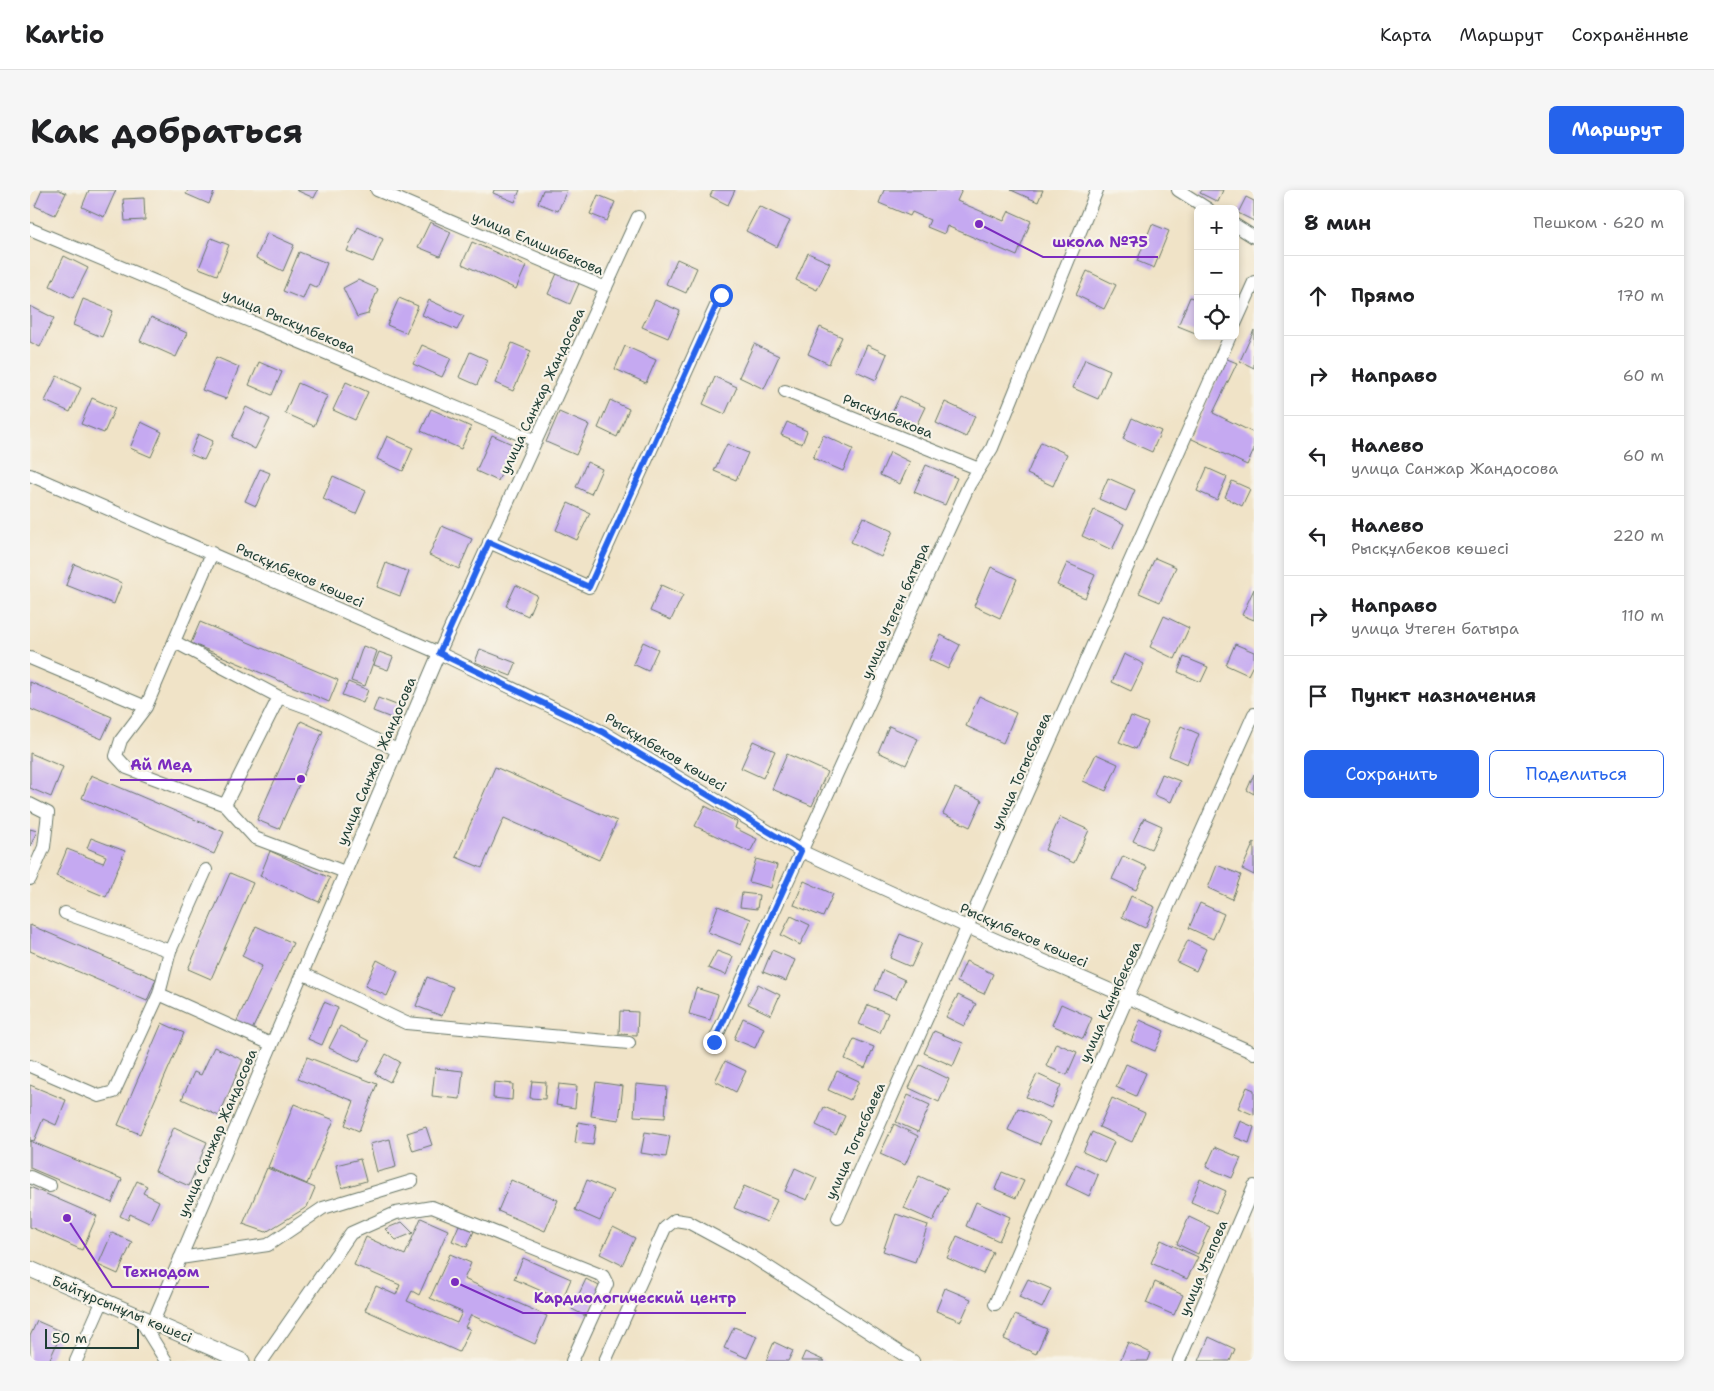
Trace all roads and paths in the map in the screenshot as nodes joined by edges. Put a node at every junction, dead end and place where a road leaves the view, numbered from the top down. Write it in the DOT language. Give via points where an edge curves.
graph roads {
  1 [pos="377,190"];
  2 [pos="1098,190"];
  3 [pos="1178,190"];
  4 [pos="1202,205"];
  5 [pos="638,217"];
  6 [pos="1239,228"];
  7 [pos="30,229"];
  8 [pos="1254,237"];
  9 [pos="1254,282"];
  10 [pos="606,288"];
  11 [pos="721,295"];
  12 [pos="1239,315"];
  13 [pos="1228,340"];
  14 [pos="785,391"];
  15 [pos="536,441"];
  16 [pos="979,469"];
  17 [pos="30,475"];
  18 [pos="489,542"];
  19 [pos="212,553"];
  20 [pos="175,642"];
  21 [pos="439,653"];
  22 [pos="30,658"];
  23 [pos="278,697"];
  24 [pos="146,707"];
  25 [pos="1254,714"];
  26 [pos="397,750"];
  27 [pos="30,804"];
  28 [pos="225,804"];
  29 [pos="801,851"];
  30 [pos="206,870"];
  31 [pos="345,872"];
  32 [pos="30,879"];
  33 [pos="65,913"];
  34 [pos="967,927"];
  35 [pos="170,951"];
  36 [pos="302,973"];
  37 [pos="159,994"];
  38 [pos="1128,996"];
  39 [pos="714,1042"];
  40 [pos="630,1043"];
  41 [pos="272,1044"];
  42 [pos="1254,1053"];
  43 [pos="30,1066"];
  44 [pos="30,1178"];
  45 [pos="412,1181"];
  46 [pos="50,1186"];
  47 [pos="1254,1186"];
  48 [pos="838,1218"];
  49 [pos="180,1258"];
  50 [pos="30,1269"];
  51 [pos="103,1300"];
  52 [pos="995,1304"];
  53 [pos="138,1316"];
  54 [pos="153,1322"];
  55 [pos="76,1361"];
  56 [pos="166,1361"];
  57 [pos="242,1361"];
  58 [pos="262,1361"];
  59 [pos="572,1361"];
  60 [pos="605,1361"];
  61 [pos="913,1361"];
  62 [pos="1179,1361"];
  1 -- 10 [label="street, улица Елишибекова"];
  2 -- 16 [label="street, улица Утеген батыра" via="992,448"];
  3 -- 4 [label="street"];
  5 -- 10 [label="street, улица Санжар Жандосова"];
  6 -- 8 [label="street"];
  7 -- 15 [label="street, улица Рыскулбекова"];
  9 -- 12 [label="street"];
  10 -- 15 [label="street, улица Санжар Жандосова"];
  11 -- 18 [label="street" via="589,587"];
  13 -- 34 [label="street, улица Тогысбаева"];
  14 -- 16 [label="street, Рыскулбекова"];
  15 -- 18 [label="street, улица Санжар Жандосова"];
  16 -- 29 [label="street, улица Утеген батыра"];
  17 -- 19 [label="street, Рысқұлбеков көшесі"];
  18 -- 21 [label="street, улица Санжар Жандосова"];
  19 -- 20 [label="street"];
  19 -- 21 [label="street, Рысқұлбеков көшесі"];
  20 -- 23 [label="street"];
  20 -- 24 [label="street"];
  21 -- 26 [label="street, улица Санжар Жандосова"];
  21 -- 29 [label="street, Рысқұлбеков көшесі" via="603,732"];
  22 -- 24 [label="street"];
  23 -- 26 [label="street" via="312,709"];
  23 -- 28 [label="street"];
  24 -- 28 [label="street" via="121,740 116,756 127,768"];
  25 -- 38 [label="street, улица Каныбекова"];
  26 -- 31 [label="street, улица Санжар Жандосова"];
  27 -- 32 [label="street" via="48,812 44,847"];
  28 -- 31 [label="street" via="255,838"];
  29 -- 34 [label="street, Рысқұлбеков көшесі"];
  29 -- 39 [label="street, улица Утеген батыра"];
  30 -- 35 [label="street"];
  31 -- 36 [label="street, улица Санжар Жандосова"];
  33 -- 35 [label="street"];
  34 -- 38 [label="street, Рысқұлбеков көшесі"];
  34 -- 48 [label="street, улица Тогысбаева"];
  35 -- 37 [label="street"];
  36 -- 40 [label="street" via="406,1023"];
  36 -- 41 [label="street, улица Санжар Жандосова"];
  37 -- 41 [label="street"];
  37 -- 43 [label="street" via="114,1092 99,1096"];
  38 -- 42 [label="street, Рысқұлбеков көшесі"];
  38 -- 52 [label="street, улица Каныбекова"];
  41 -- 49 [label="street, улица Санжар Жандосова"];
  44 -- 46 [label="street"];
  45 -- 49 [label="street" via="323,1208 268,1245"];
  47 -- 62 [label="street, улица Утепова"];
  49 -- 54 [label="street, улица Санжар Жандосова"];
  50 -- 51 [label="main road, Байтұрсынұлы көшесі"];
  51 -- 53 [label="main road, Байтұрсынұлы көшесі"];
  51 -- 55 [label="street"];
  53 -- 54 [label="main road, Байтұрсынұлы көшесі"];
  53 -- 56 [label="street"];
  54 -- 57 [label="main road, Байтұрсынұлы көшесі"];
  58 -- 59 [label="street" via="352,1233 396,1213 432,1207 604,1276 607,1284"];
  60 -- 61 [label="street" via="665,1228 675,1220 688,1222 753,1257"];
}
